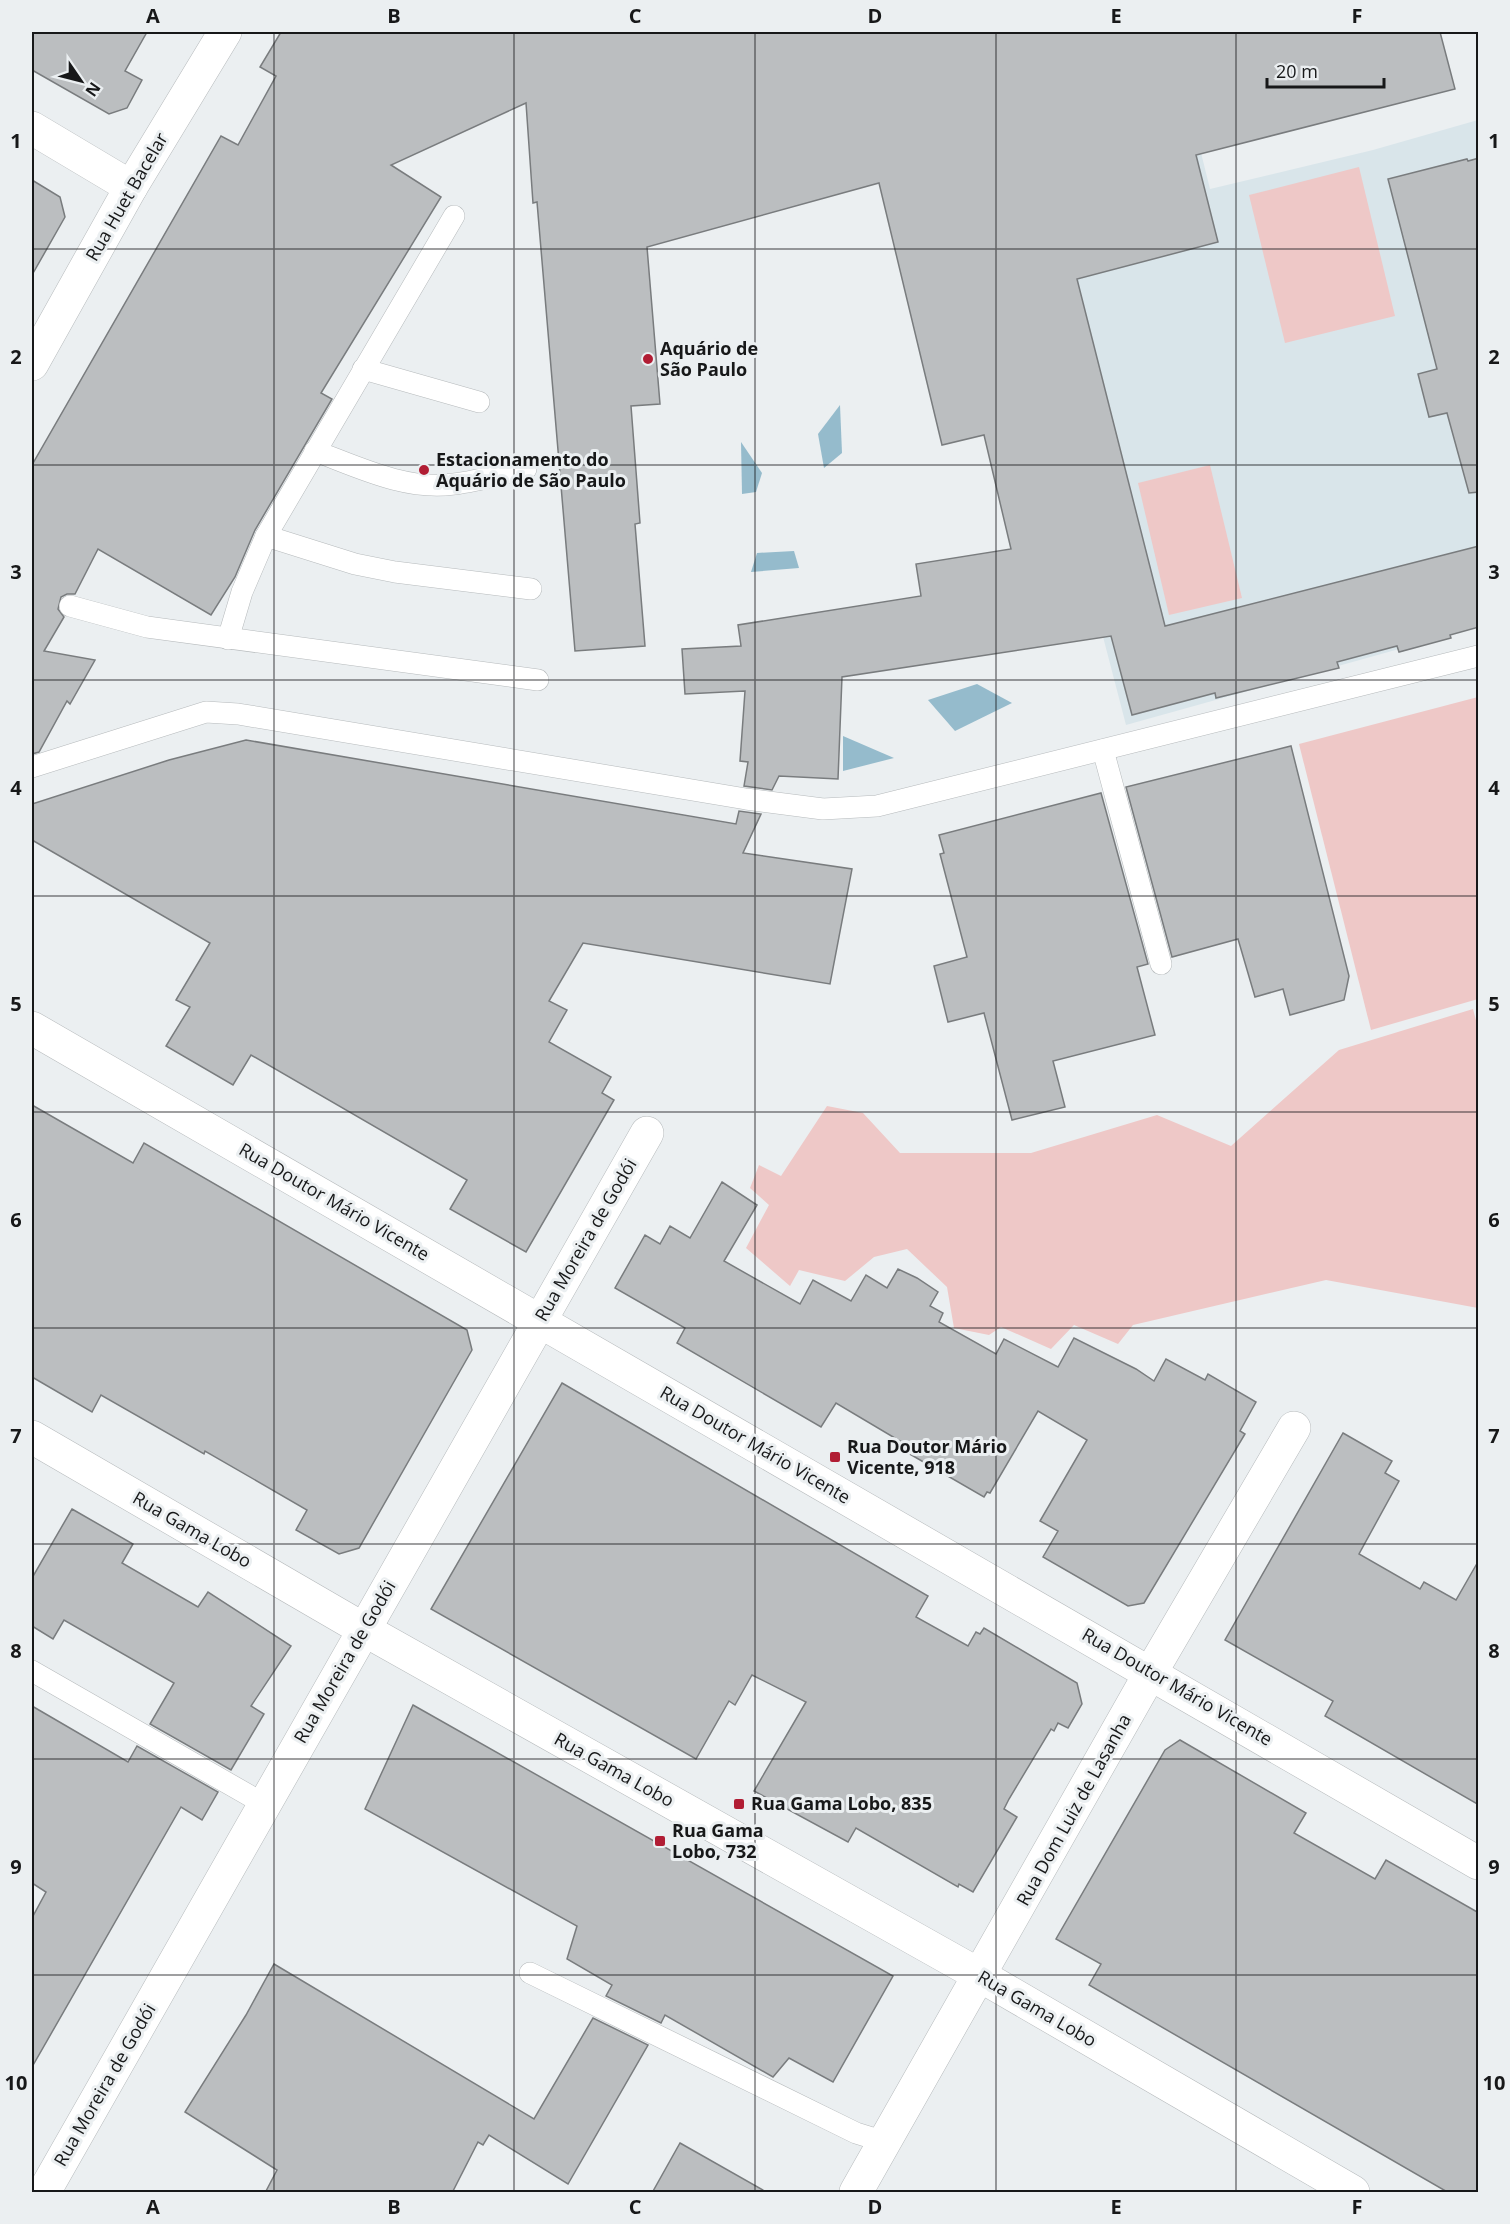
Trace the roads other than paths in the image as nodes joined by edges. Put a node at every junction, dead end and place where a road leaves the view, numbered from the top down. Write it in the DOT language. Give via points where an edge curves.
graph roads {
  1 [pos="225,32"];
  2 [pos="32,128"];
  3 [pos="131,187"];
  4 [pos="454,216"];
  5 [pos="32,364"];
  6 [pos="363,369"];
  7 [pos="479,402"];
  8 [pos="315,451"];
  9 [pos="526,469"];
  10 [pos="266,536"];
  11 [pos="531,589"];
  12 [pos="70,606"];
  13 [pos="228,639"];
  14 [pos="1479,656"];
  15 [pos="538,680"];
  16 [pos="1103,750"];
  17 [pos="32,767"];
  18 [pos="1161,964"];
  19 [pos="32,1028"];
  20 [pos="647,1133"];
  21 [pos="539,1321"];
  22 [pos="1294,1428"];
  23 [pos="32,1437"];
  24 [pos="363,1629"];
  25 [pos="32,1671"];
  26 [pos="1151,1672"];
  27 [pos="264,1804"];
  28 [pos="1479,1863"];
  29 [pos="530,1973"];
  30 [pos="981,1976"];
  31 [pos="885,2142"];
  32 [pos="44,2193"];
  33 [pos="856,2193"];
  34 [pos="1353,2193"];
  1 -- 3 [label="street, Rua Huet Bacelar"];
  2 -- 3 [label="street"];
  3 -- 5 [label="street, Rua Huet Bacelar"];
  4 -- 6 [label="lane"];
  6 -- 7 [label="lane"];
  6 -- 8 [label="lane"];
  8 -- 9 [label="lane" via="390,479 428,485"];
  8 -- 10 [label="lane"];
  10 -- 11 [label="lane" via="355,564 395,572"];
  10 -- 13 [label="lane" via="242,592"];
  12 -- 13 [label="lane" via="147,627"];
  13 -- 15 [label="lane"];
  14 -- 16 [label="lane"];
  16 -- 17 [label="lane" via="876,806 823,810 238,714 206,712"];
  16 -- 18 [label="lane"];
  19 -- 21 [label="street, Rua Doutor Mário Vicente"];
  20 -- 21 [label="street, Rua Moreira de Godói"];
  21 -- 24 [label="street, Rua Moreira de Godói"];
  21 -- 26 [label="street, Rua Doutor Mário Vicente"];
  22 -- 26 [label="street, Rua Dom Luiz de Lasanha"];
  23 -- 24 [label="street, Rua Gama Lobo"];
  24 -- 27 [label="street, Rua Moreira de Godói"];
  24 -- 30 [label="street, Rua Gama Lobo"];
  25 -- 27 [label="lane"];
  26 -- 28 [label="street, Rua Doutor Mário Vicente"];
  26 -- 30 [label="street, Rua Dom Luiz de Lasanha"];
  27 -- 32 [label="street, Rua Moreira de Godói"];
  29 -- 31 [label="lane" via="856,2133"];
  30 -- 31 [label="street, Rua Dom Luiz de Lasanha"];
  30 -- 34 [label="street, Rua Gama Lobo"];
  31 -- 33 [label="street, Rua Dom Luiz de Lasanha"];
}
